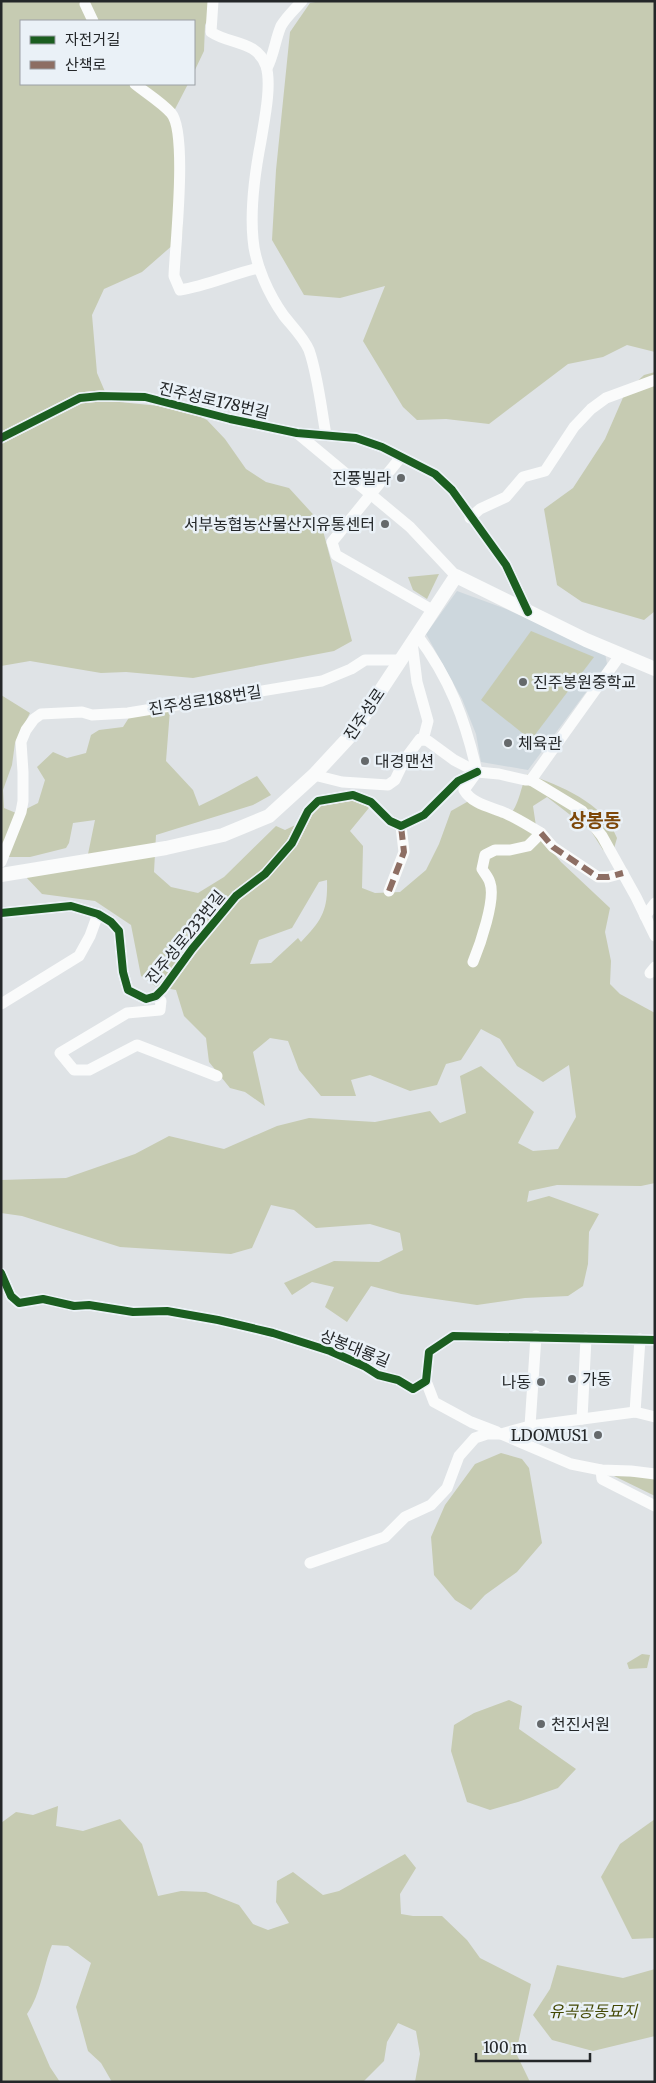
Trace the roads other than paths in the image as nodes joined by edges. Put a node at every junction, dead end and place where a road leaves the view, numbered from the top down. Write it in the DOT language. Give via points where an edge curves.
graph roads {
  1 [pos="213,1"];
  2 [pos="302,1"];
  3 [pos="85,4"];
  4 [pos="93,20"];
  5 [pos="267,68"];
  6 [pos="136,85"];
  7 [pos="259,268"];
  8 [pos="655,380"];
  9 [pos="297,433"];
  10 [pos="326,435"];
  11 [pos="1,438"];
  12 [pos="401,457"];
  13 [pos="372,494"];
  14 [pos="470,518"];
  15 [pos="456,576"];
  16 [pos="434,610"];
  17 [pos="528,612"];
  18 [pos="415,638"];
  19 [pos="622,654"];
  20 [pos="400,660"];
  21 [pos="655,669"];
  22 [pos="423,740"];
  23 [pos="477,772"];
  24 [pos="314,775"];
  25 [pos="531,780"];
  26 [pos="401,826"];
  27 [pos="541,833"];
  28 [pos="1,862"];
  29 [pos="623,873"];
  30 [pos="1,874"];
  31 [pos="389,891"];
  32 [pos="655,904"];
  33 [pos="1,913"];
  34 [pos="98,914"];
  35 [pos="645,916"];
  36 [pos="655,936"];
  37 [pos="473,962"];
  38 [pos="156,996"];
  39 [pos="1,1004"];
  40 [pos="217,1076"];
  41 [pos="1,1273"];
  42 [pos="536,1336"];
  43 [pos="586,1338"];
  44 [pos="640,1339"];
  45 [pos="655,1340"];
  46 [pos="426,1380"];
  47 [pos="635,1412"];
  48 [pos="655,1417"];
  49 [pos="582,1419"];
  50 [pos="530,1426"];
  51 [pos="501,1434"];
  52 [pos="601,1470"];
  53 [pos="655,1474"];
  54 [pos="655,1506"];
  55 [pos="310,1563"];
  1 -- 5 [label="street" via="211,32 222,39 241,42 261,55"];
  2 -- 5 [label="street" via="282,24"];
  3 -- 4 [label="street"];
  5 -- 7 [label="street" via="267,112 253,204 253,240"];
  6 -- 7 [label="street" via="172,114 178,139 180,178 174,276 180,290"];
  7 -- 10 [label="street" via="278,308 308,348"];
  8 -- 14 [label="street" via="606,398 591,409 545,471 524,477 506,497 480,509"];
  9 -- 10 [label="street, 진주성로178번길"];
  9 -- 11 [label="street, 진주성로178번길" via="145,397 100,396 80,398"];
  9 -- 13 [label="street, 진주성로178번길"];
  10 -- 12 [label="street, 진주성로178번길" via="356,438"];
  12 -- 13 [label="street"];
  12 -- 14 [label="street, 진주성로178번길" via="435,474 452,490"];
  13 -- 15 [label="street, 진주성로178번길" via="410,527"];
  13 -- 16 [label="street" via="332,542 336,555"];
  14 -- 17 [label="street, 진주성로178번길" via="506,565"];
  15 -- 16 [label="main road, 진주성로"];
  15 -- 17 [label="main road"];
  16 -- 18 [label="main road, 진주성로"];
  17 -- 19 [label="main road"];
  18 -- 20 [label="main road, 진주성로"];
  18 -- 22 [label="street" via="417,682 428,721"];
  18 -- 23 [label="street" via="436,659 454,695"];
  19 -- 21 [label="main road"];
  19 -- 25 [label="street"];
  20 -- 24 [label="main road, 진주성로" via="352,734"];
  20 -- 28 [label="street, 진주성로188번길" via="365,660 322,681 128,713 44,713 34,719 20,742 23,801"];
  22 -- 23 [label="street"];
  22 -- 24 [label="street" via="420,739 395,780 388,785 342,782"];
  23 -- 25 [label="street"];
  23 -- 26 [label="street" via="458,781 424,815"];
  23 -- 27 [label="street" via="464,790 467,795"];
  24 -- 30 [label="main road, 진주성로" via="269,816 223,836"];
  25 -- 29 [label="street" via="582,811 602,836"];
  26 -- 31 [label="street" via="404,852"];
  26 -- 38 [label="street, 진주성로233번길" via="390,821 371,802 353,796 318,801 308,811 292,842 265,874 236,896"];
  27 -- 29 [label="street" via="553,847 598,877"];
  27 -- 37 [label="street" via="528,846 495,850 485,855 482,870 490,882 492,894"];
  29 -- 35 [label="street"];
  32 -- 35 [label="street"];
  33 -- 34 [label="street, 진주성로233번길" via="71,906"];
  34 -- 38 [label="street, 진주성로233번길" via="119,931 128,990 146,999"];
  34 -- 39 [label="street" via="79,956"];
  35 -- 36 [label="street"];
  38 -- 40 [label="street, 진주성로233번길" via="161,1001 160,1010 127,1013 60,1053 74,1070 89,1070 137,1045"];
  41 -- 46 [label="street, 상봉대룡길" via="11,1296 19,1303 43,1299 74,1306 89,1305 133,1312 167,1311 218,1320 330,1351 413,1389"];
  42 -- 43 [label="street"];
  42 -- 46 [label="street" via="453,1336 429,1352"];
  42 -- 50 [label="street"];
  43 -- 44 [label="street"];
  43 -- 49 [label="street"];
  44 -- 45 [label="street"];
  44 -- 47 [label="street"];
  46 -- 51 [label="street" via="434,1402"];
  47 -- 48 [label="street"];
  47 -- 49 [label="street"];
  49 -- 50 [label="street"];
  50 -- 51 [label="street"];
  51 -- 52 [label="street" via="571,1464"];
  51 -- 55 [label="street" via="475,1438 459,1456 447,1488 431,1506 405,1517 384,1537"];
  52 -- 53 [label="street"];
  52 -- 54 [label="street" via="602,1479"];
}
